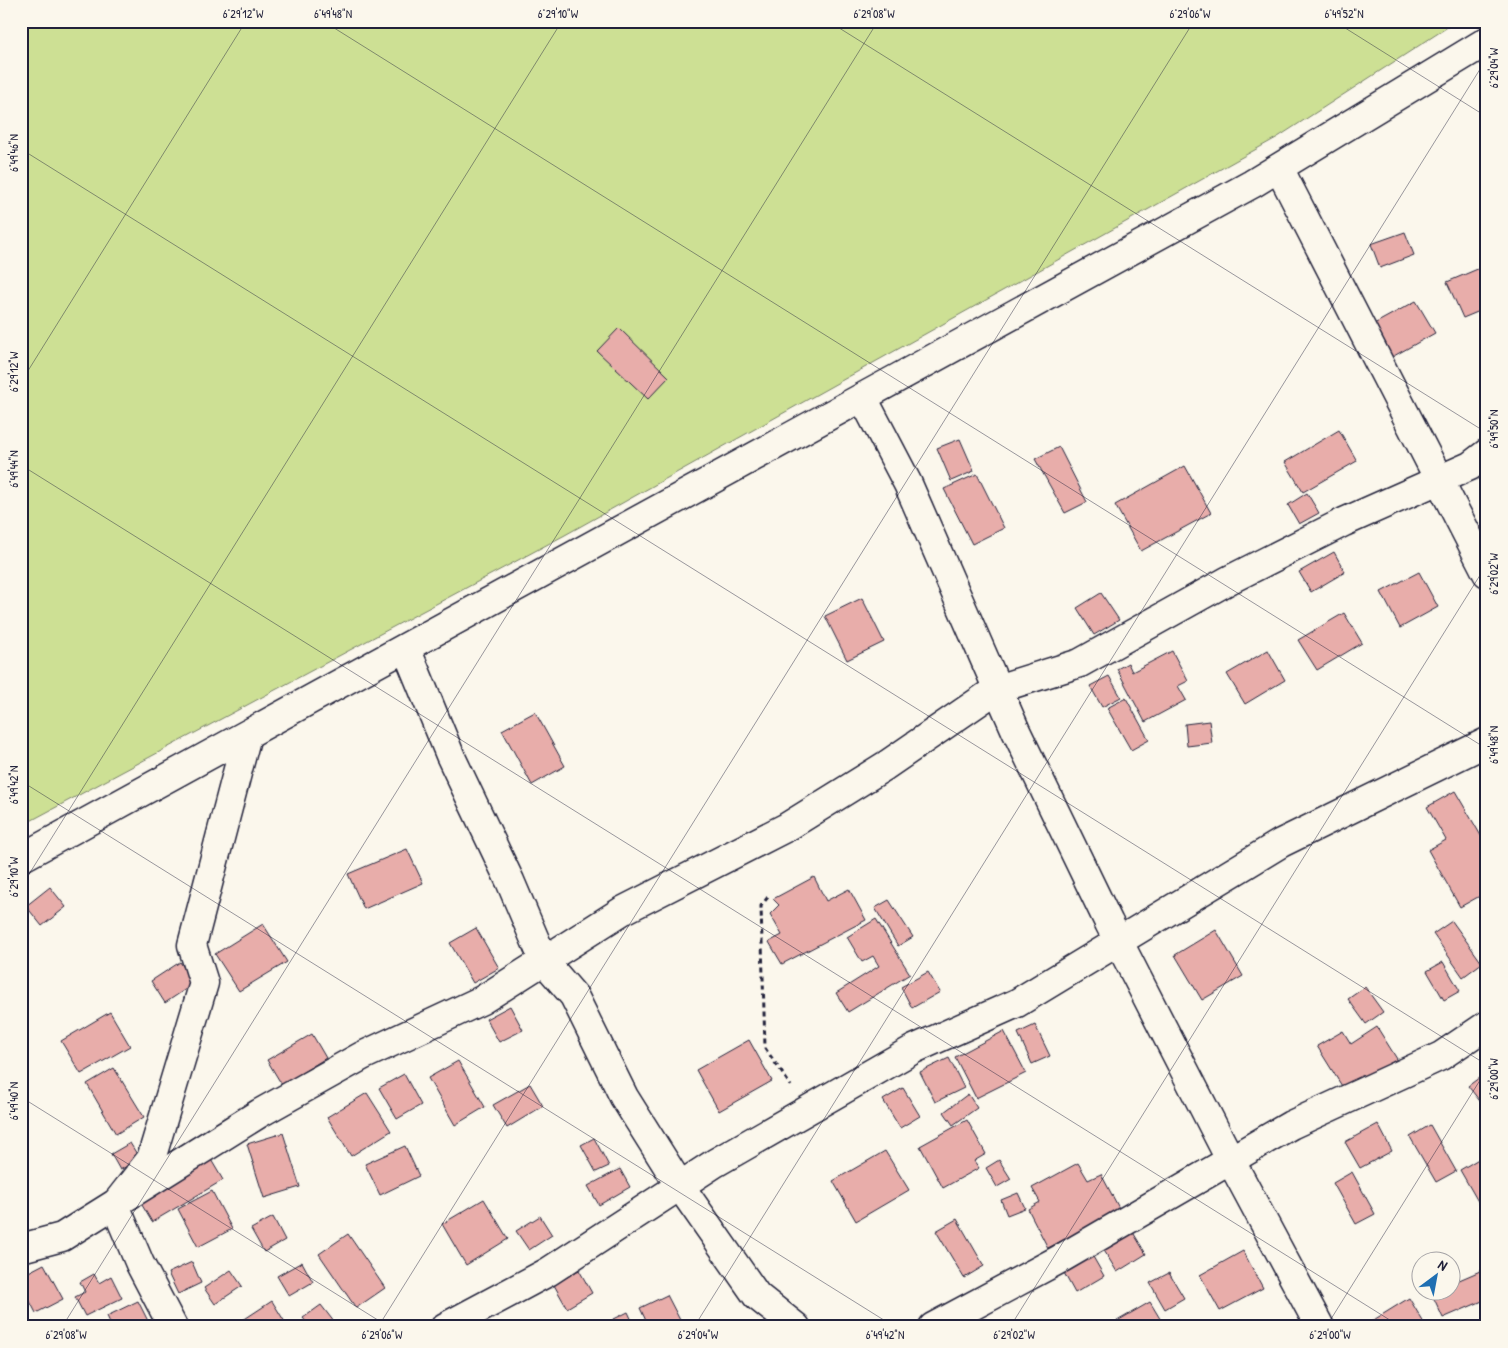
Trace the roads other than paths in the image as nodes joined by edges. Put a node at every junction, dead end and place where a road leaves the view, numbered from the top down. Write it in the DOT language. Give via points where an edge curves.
graph roads {
  1 [pos="1487,41"];
  2 [pos="1279,168"];
  3 [pos="863,398"];
  4 [pos="1487,453"];
  5 [pos="1438,480"];
  6 [pos="1487,573"];
  7 [pos="406,648"];
  8 [pos="997,689"];
  9 [pos="247,735"];
  10 [pos="1487,742"];
  11 [pos="21,858"];
  12 [pos="1119,942"];
  13 [pos="544,961"];
  14 [pos="1487,1026"];
  15 [pos="1230,1159"];
  16 [pos="680,1186"];
  17 [pos="116,1205"];
  18 [pos="21,1248"];
  19 [pos="784,1322"];
  20 [pos="173,1327"];
  21 [pos="444,1327"];
  22 [pos="933,1327"];
  23 [pos="1320,1327"];
  1 -- 2 [label="street"];
  2 -- 3 [label="street"];
  2 -- 5 [label="street"];
  3 -- 7 [label="street"];
  3 -- 8 [label="street" via="908,484"];
  4 -- 5 [label="street" via="1470,466"];
  5 -- 6 [label="street"];
  5 -- 8 [label="street" via="1344,522 1229,580 1080,663"];
  7 -- 9 [label="street"];
  7 -- 13 [label="street" via="450,755"];
  8 -- 12 [label="street"];
  8 -- 13 [label="street" via="885,766 787,826 622,911"];
  9 -- 11 [label="street"];
  9 -- 17 [label="street" via="192,945 204,983 151,1159"];
  10 -- 12 [label="street" via="1281,843"];
  12 -- 15 [label="street"];
  12 -- 16 [label="street" via="1016,1003 914,1049"];
  13 -- 16 [label="street" via="574,996 624,1097"];
  13 -- 17 [label="street" via="482,1000 362,1056 260,1113"];
  14 -- 15 [label="street" via="1441,1056 1291,1125"];
  15 -- 22 [label="street" via="1060,1259"];
  15 -- 23 [label="street"];
  16 -- 19 [label="street" via="758,1296"];
  16 -- 21 [label="street" via="548,1272"];
  17 -- 18 [label="street" via="62,1237"];
  17 -- 20 [label="street" via="140,1264"];
}
